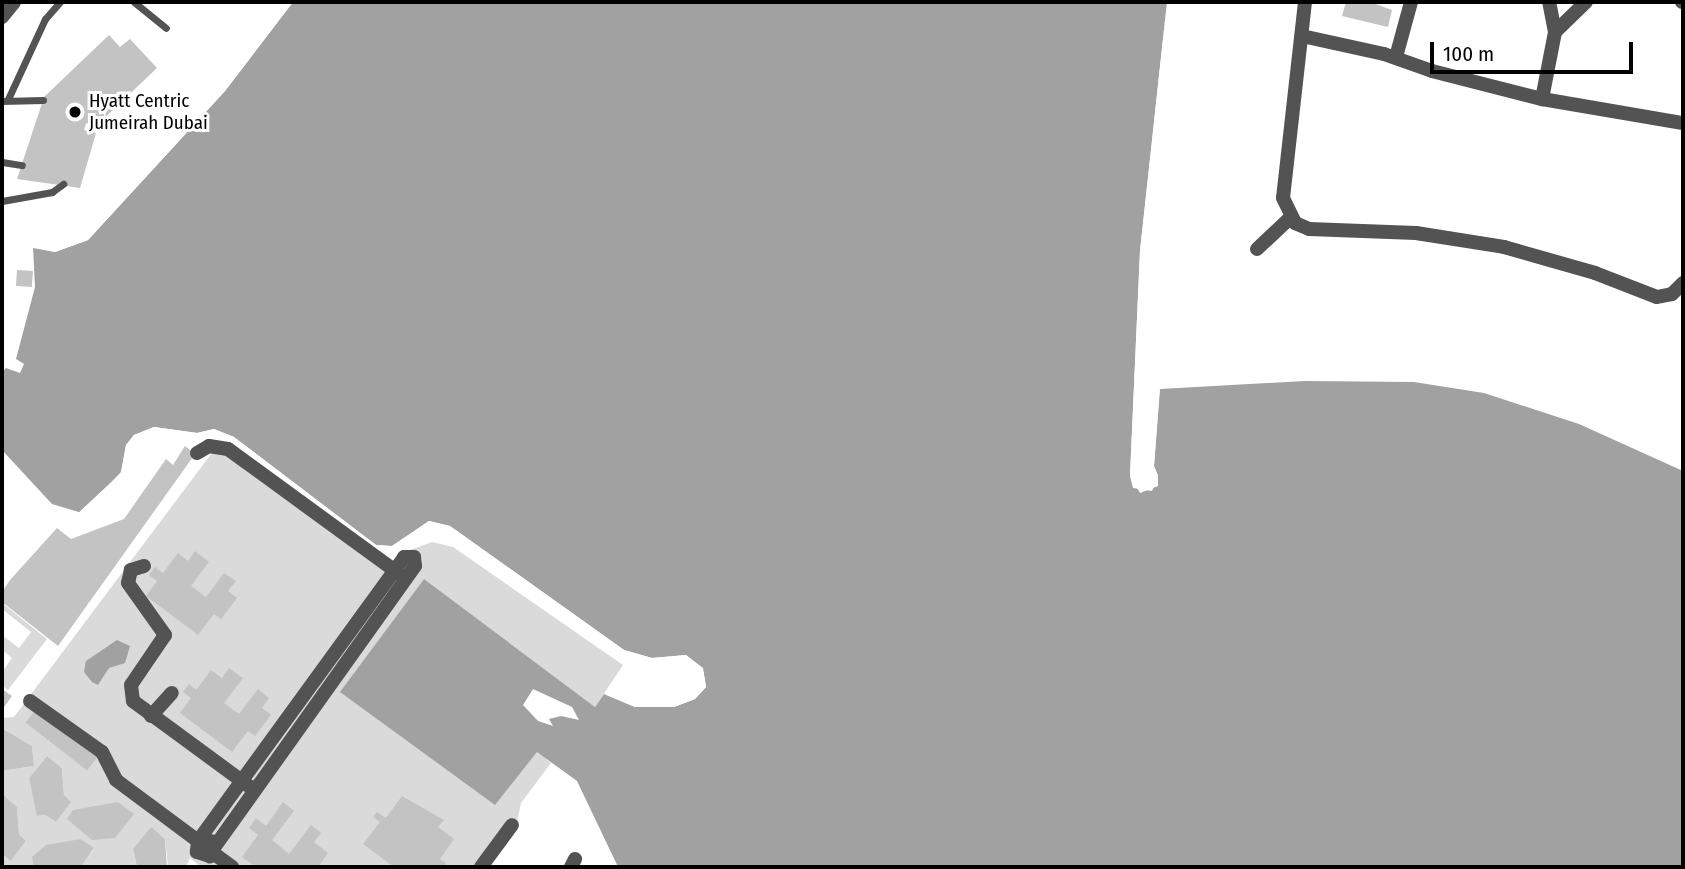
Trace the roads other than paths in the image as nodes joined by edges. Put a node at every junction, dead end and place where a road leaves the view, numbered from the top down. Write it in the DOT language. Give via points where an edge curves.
graph roads {
  1 [pos="14,2"];
  2 [pos="60,2"];
  3 [pos="134,2"];
  4 [pos="1305,2"];
  5 [pos="1411,2"];
  6 [pos="1549,2"];
  7 [pos="1558,2"];
  8 [pos="1586,2"];
  9 [pos="2,17"];
  10 [pos="166,29"];
  11 [pos="1555,33"];
  12 [pos="1302,36"];
  13 [pos="1396,57"];
  14 [pos="1542,99"];
  15 [pos="5,100"];
  16 [pos="43,100"];
  17 [pos="1683,123"];
  18 [pos="2,162"];
  19 [pos="22,165"];
  20 [pos="63,184"];
  21 [pos="1286,185"];
  22 [pos="2,201"];
  23 [pos="1290,218"];
  24 [pos="1325,228"];
  25 [pos="1257,250"];
  26 [pos="1683,281"];
  27 [pos="197,453"];
  28 [pos="144,566"];
  29 [pos="172,693"];
  30 [pos="30,701"];
  31 [pos="151,716"];
  32 [pos="248,786"];
  33 [pos="512,825"];
  34 [pos="205,847"];
  35 [pos="190,867"];
  36 [pos="232,867"];
  37 [pos="481,867"];
  1 -- 9 [label="street"];
  2 -- 15 [label="lane" via="45,19"];
  3 -- 10 [label="lane"];
  4 -- 12 [label="street"];
  5 -- 13 [label="street"];
  6 -- 11 [label="street"];
  7 -- 8 [label="street"];
  8 -- 11 [label="street"];
  11 -- 14 [label="street"];
  12 -- 13 [label="street"];
  12 -- 21 [label="street"];
  13 -- 14 [label="street"];
  14 -- 17 [label="street"];
  15 -- 16 [label="lane"];
  18 -- 19 [label="lane"];
  20 -- 22 [label="lane" via="52,192"];
  21 -- 23 [label="street" via="1284,205"];
  21 -- 24 [label="street" via="1298,213"];
  23 -- 24 [label="street" via="1310,229"];
  23 -- 25 [label="street"];
  24 -- 26 [label="street" via="1416,233 1504,247 1635,288 1659,290"];
  27 -- 32 [label="street" via="209,446 228,449 400,575"];
  28 -- 31 [label="street" via="131,570 128,583 165,635 130,690 133,701"];
  29 -- 31 [label="street"];
  30 -- 34 [label="street" via="102,752 116,780"];
  31 -- 32 [label="street"];
  32 -- 34 [label="street"];
  33 -- 37 [label="street"];
  34 -- 35 [label="street"];
  34 -- 36 [label="street"];
}
